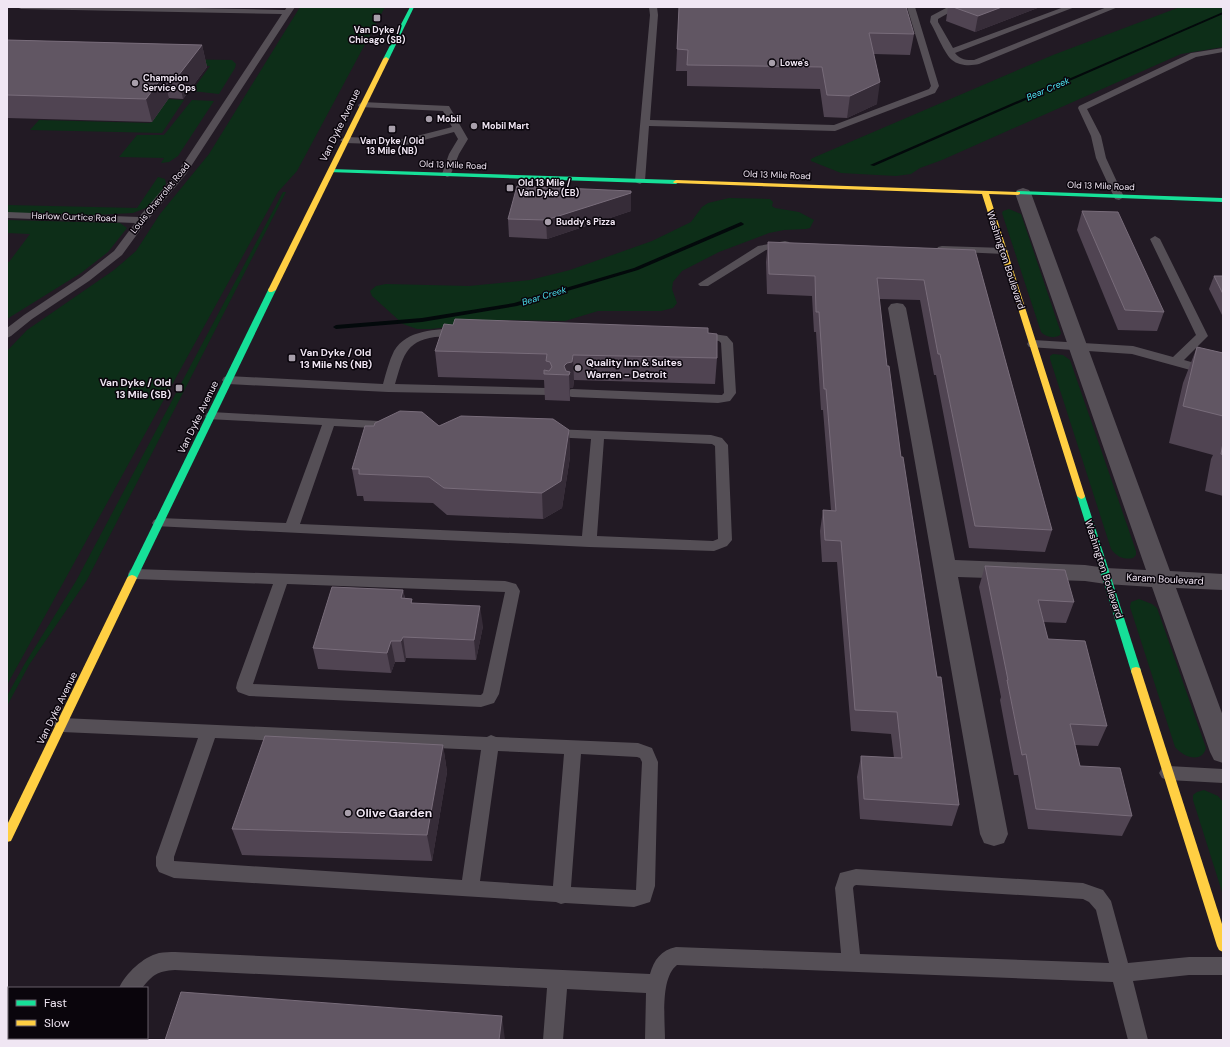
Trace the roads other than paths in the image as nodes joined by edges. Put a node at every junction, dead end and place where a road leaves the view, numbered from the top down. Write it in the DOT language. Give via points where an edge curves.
graph roads {
  1 [pos="21,7"];
  2 [pos="412,7"];
  3 [pos="652,7"];
  4 [pos="911,7"];
  5 [pos="955,7"];
  6 [pos="1071,7"];
  7 [pos="1114,7"];
  8 [pos="943,9"];
  9 [pos="289,10"];
  10 [pos="1223,50"];
  11 [pos="951,52"];
  12 [pos="362,105"];
  13 [pos="644,123"];
  14 [pos="457,128"];
  15 [pos="345,140"];
  16 [pos="330,171"];
  17 [pos="447,174"];
  18 [pos="640,181"];
  19 [pos="985,192"];
  20 [pos="1023,194"];
  21 [pos="1119,197"];
  22 [pos="1223,200"];
  23 [pos="7,215"];
  24 [pos="142,220"];
  25 [pos="1155,239"];
  26 [pos="793,244"];
  27 [pos="928,249"];
  28 [pos="1004,251"];
  29 [pos="704,284"];
  30 [pos="897,308"];
  31 [pos="472,331"];
  32 [pos="7,334"];
  33 [pos="691,336"];
  34 [pos="1033,344"];
  35 [pos="1077,346"];
  36 [pos="1176,361"];
  37 [pos="1223,374"];
  38 [pos="228,380"];
  39 [pos="388,388"];
  40 [pos="546,392"];
  41 [pos="572,393"];
  42 [pos="212,416"];
  43 [pos="329,423"];
  44 [pos="408,426"];
  45 [pos="535,432"];
  46 [pos="598,435"];
  47 [pos="159,523"];
  48 [pos="291,529"];
  49 [pos="589,542"];
  50 [pos="945,568"];
  51 [pos="135,574"];
  52 [pos="1106,576"];
  53 [pos="282,578"];
  54 [pos="1162,580"];
  55 [pos="1223,582"];
  56 [pos="62,725"];
  57 [pos="209,731"];
  58 [pos="491,742"];
  59 [pos="573,747"];
  60 [pos="1223,752"];
  61 [pos="1168,773"];
  62 [pos="1223,776"];
  63 [pos="994,834"];
  64 [pos="7,837"];
  65 [pos="470,888"];
  66 [pos="561,896"];
  67 [pos="1223,946"];
  68 [pos="851,963"];
  69 [pos="1223,966"];
  70 [pos="1120,973"];
  71 [pos="558,979"];
  72 [pos="657,984"];
  73 [pos="130,987"];
  74 [pos="553,1040"];
  75 [pos="655,1040"];
  76 [pos="1138,1040"];
  1 -- 9 [label="lane"];
  2 -- 12 [label="street, Van Dyke Avenue"];
  3 -- 13 [label="lane" via="654,14"];
  4 -- 13 [label="lane" via="935,86 932,91 835,128"];
  5 -- 8 [label="lane"];
  6 -- 11 [label="lane"];
  7 -- 11 [label="lane" via="976,62 958,61"];
  8 -- 11 [label="lane" via="934,18 934,22"];
  9 -- 24 [label="lane, Louis Chevrolet Road" via="183,172"];
  10 -- 21 [label="lane" via="1194,56 1082,108 1096,136 1101,158"];
  12 -- 14 [label="lane" via="446,108"];
  12 -- 15 [label="street, Van Dyke Avenue"];
  13 -- 18 [label="lane"];
  14 -- 15 [label="lane" via="405,142"];
  14 -- 17 [label="lane" via="463,139"];
  15 -- 16 [label="street, Van Dyke Avenue"];
  16 -- 17 [label="street, Old 13 Mile Road"];
  16 -- 38 [label="street, Van Dyke Avenue"];
  17 -- 18 [label="street, Old 13 Mile Road"];
  18 -- 19 [label="street, Old 13 Mile Road"];
  19 -- 20 [label="street, Old 13 Mile Road"];
  19 -- 28 [label="street, Washington Boulevard"];
  20 -- 21 [label="street, Old 13 Mile Road"];
  20 -- 35 [label="street"];
  21 -- 22 [label="street, Old 13 Mile Road"];
  23 -- 24 [label="lane, Harlow Curtice Road"];
  24 -- 32 [label="lane, Louis Chevrolet Road" via="118,253 103,266"];
  25 -- 36 [label="lane" via="1202,336"];
  26 -- 29 [label="lane" via="762,248"];
  27 -- 28 [label="lane"];
  28 -- 34 [label="street, Washington Boulevard"];
  30 -- 50 [label="street"];
  31 -- 39 [label="lane" via="422,335 405,344"];
  33 -- 41 [label="lane" via="714,336 723,338 727,343 730,393 726,398"];
  34 -- 35 [label="lane"];
  34 -- 52 [label="street, Washington Boulevard"];
  35 -- 36 [label="lane" via="1133,350"];
  35 -- 54 [label="street"];
  36 -- 37 [label="lane"];
  38 -- 39 [label="lane"];
  38 -- 42 [label="street, Van Dyke Avenue"];
  39 -- 40 [label="lane"];
  42 -- 43 [label="lane"];
  42 -- 47 [label="street, Van Dyke Avenue"];
  43 -- 44 [label="lane"];
  43 -- 48 [label="lane"];
  45 -- 46 [label="lane"];
  46 -- 49 [label="lane"];
  46 -- 49 [label="lane" via="717,441 721,445 725,540 722,544 714,546"];
  47 -- 48 [label="lane"];
  47 -- 51 [label="street, Van Dyke Avenue"];
  48 -- 49 [label="lane"];
  50 -- 52 [label="street, Karam Boulevard"];
  50 -- 63 [label="street"];
  51 -- 53 [label="lane"];
  51 -- 56 [label="street, Van Dyke Avenue"];
  52 -- 54 [label="street, Karam Boulevard"];
  52 -- 61 [label="street, Washington Boulevard"];
  53 -- 53 [label="lane" via="244,688 481,701 488,699 491,694 513,591 511,588"];
  54 -- 55 [label="street, Karam Boulevard"];
  54 -- 60 [label="street"];
  56 -- 57 [label="lane"];
  56 -- 64 [label="street, Van Dyke Avenue"];
  57 -- 58 [label="lane"];
  57 -- 65 [label="lane" via="165,858 165,866 174,870"];
  58 -- 59 [label="lane"];
  58 -- 65 [label="lane"];
  59 -- 66 [label="lane"];
  59 -- 66 [label="lane" via="638,750 646,753 650,762 646,886 643,896 634,899"];
  61 -- 62 [label="lane"];
  61 -- 67 [label="street, Washington Boulevard"];
  65 -- 66 [label="lane"];
  68 -- 70 [label="lane"];
  68 -- 70 [label="lane" via="844,888 846,879 856,877 1083,891 1096,896 1104,907"];
  68 -- 72 [label="lane" via="684,955 671,957 662,967"];
  69 -- 70 [label="lane" via="1189,966"];
  70 -- 76 [label="lane"];
  71 -- 72 [label="lane"];
  71 -- 73 [label="lane" via="175,961 159,962 148,968"];
  71 -- 74 [label="lane"];
  72 -- 75 [label="lane"];
}
